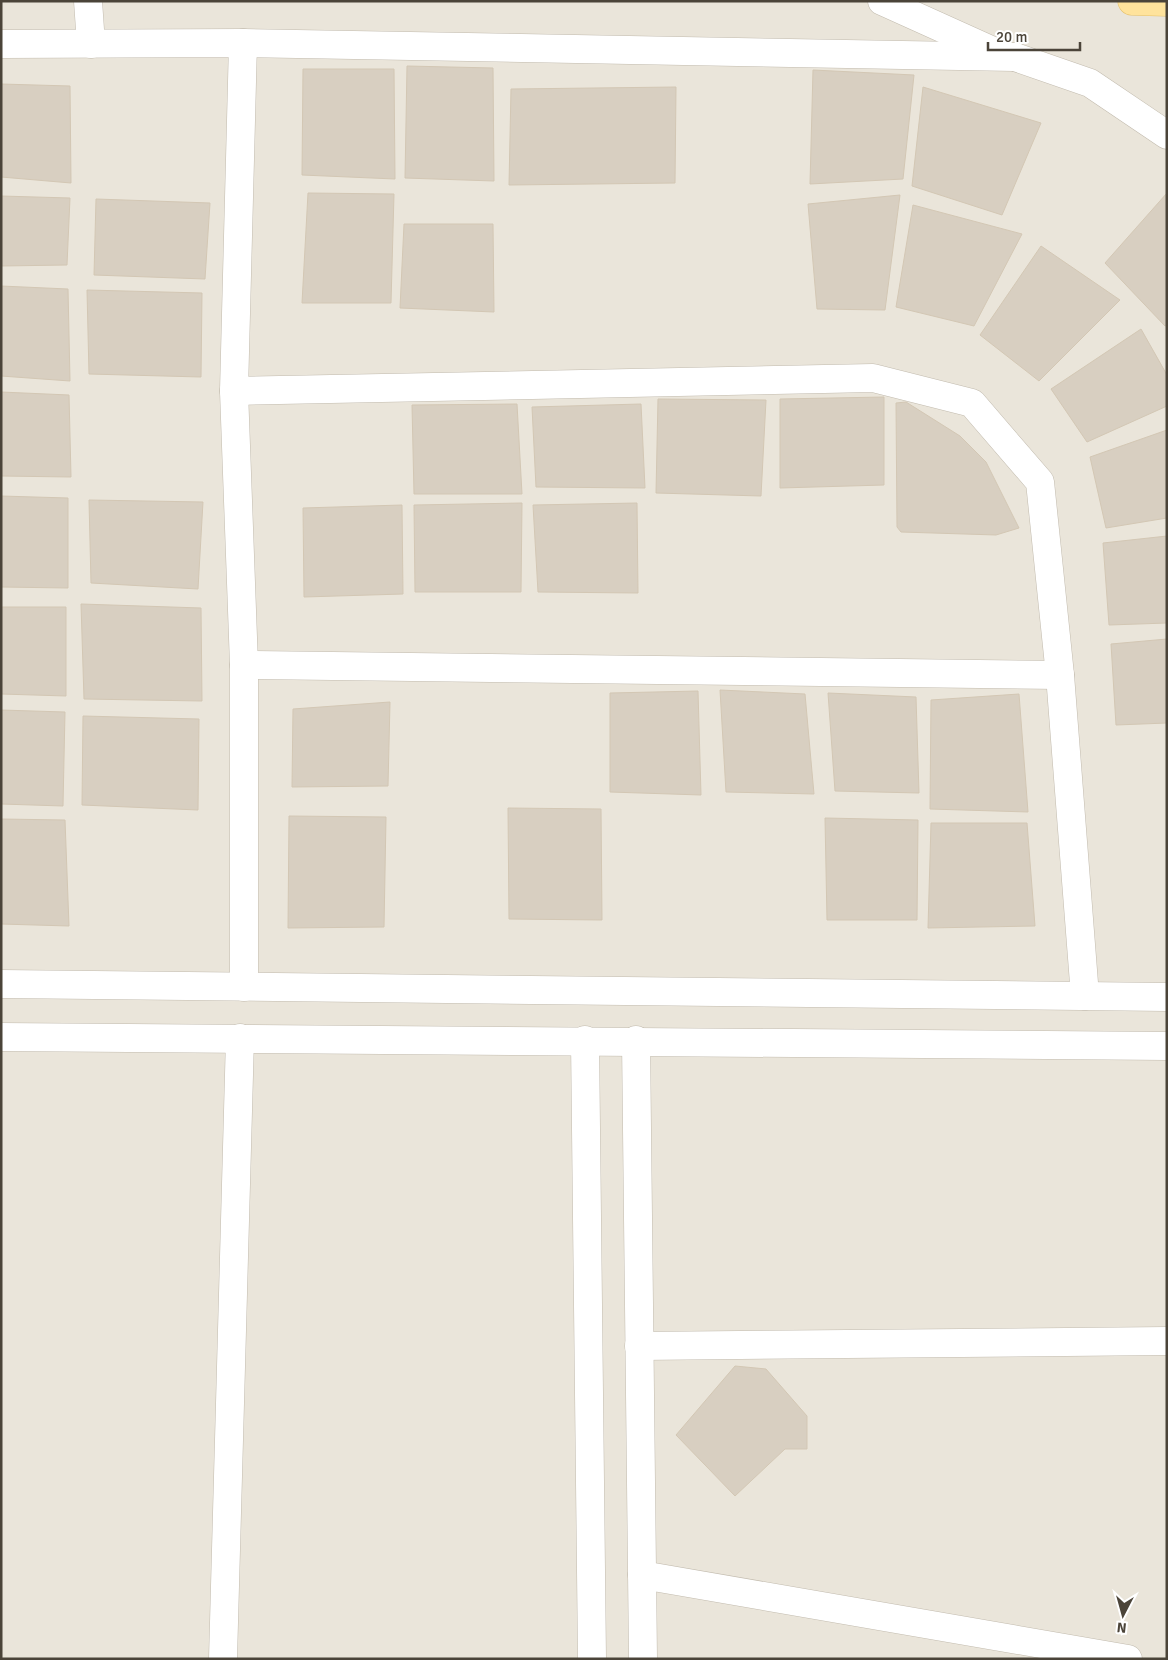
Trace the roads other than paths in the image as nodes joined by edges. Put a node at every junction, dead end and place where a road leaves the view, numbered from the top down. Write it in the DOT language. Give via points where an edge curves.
graph roads {
  1 [pos="88,1"];
  2 [pos="882,1"];
  3 [pos="1132,1"];
  4 [pos="1167,2"];
  5 [pos="243,43"];
  6 [pos="1,44"];
  7 [pos="91,44"];
  8 [pos="1010,57"];
  9 [pos="1167,135"];
  10 [pos="234,391"];
  11 [pos="244,665"];
  12 [pos="1060,675"];
  13 [pos="1,984"];
  14 [pos="244,987"];
  15 [pos="1085,996"];
  16 [pos="1167,997"];
  17 [pos="1,1038"];
  18 [pos="240,1038"];
  19 [pos="585,1040"];
  20 [pos="636,1040"];
  21 [pos="1167,1046"];
  22 [pos="1167,1341"];
  23 [pos="639,1346"];
  24 [pos="642,1574"];
  25 [pos="223,1659"];
  26 [pos="592,1659"];
  27 [pos="643,1659"];
  28 [pos="1128,1659"];
  1 -- 7 [label="street"];
  2 -- 8 [label="street"];
  3 -- 4 [label="main road"];
  5 -- 7 [label="street"];
  5 -- 8 [label="street"];
  5 -- 10 [label="street"];
  6 -- 7 [label="street"];
  8 -- 9 [label="street" via="1090,84"];
  10 -- 11 [label="street"];
  10 -- 12 [label="street" via="873,378 972,403 1040,482"];
  11 -- 12 [label="street"];
  11 -- 14 [label="street"];
  12 -- 15 [label="street"];
  13 -- 14 [label="street"];
  14 -- 15 [label="street"];
  15 -- 16 [label="street"];
  17 -- 18 [label="street"];
  18 -- 19 [label="street"];
  18 -- 25 [label="street"];
  19 -- 20 [label="street"];
  19 -- 26 [label="street"];
  20 -- 21 [label="street"];
  20 -- 23 [label="street"];
  22 -- 23 [label="street"];
  23 -- 24 [label="street"];
  24 -- 27 [label="street"];
  24 -- 28 [label="street"];
}
